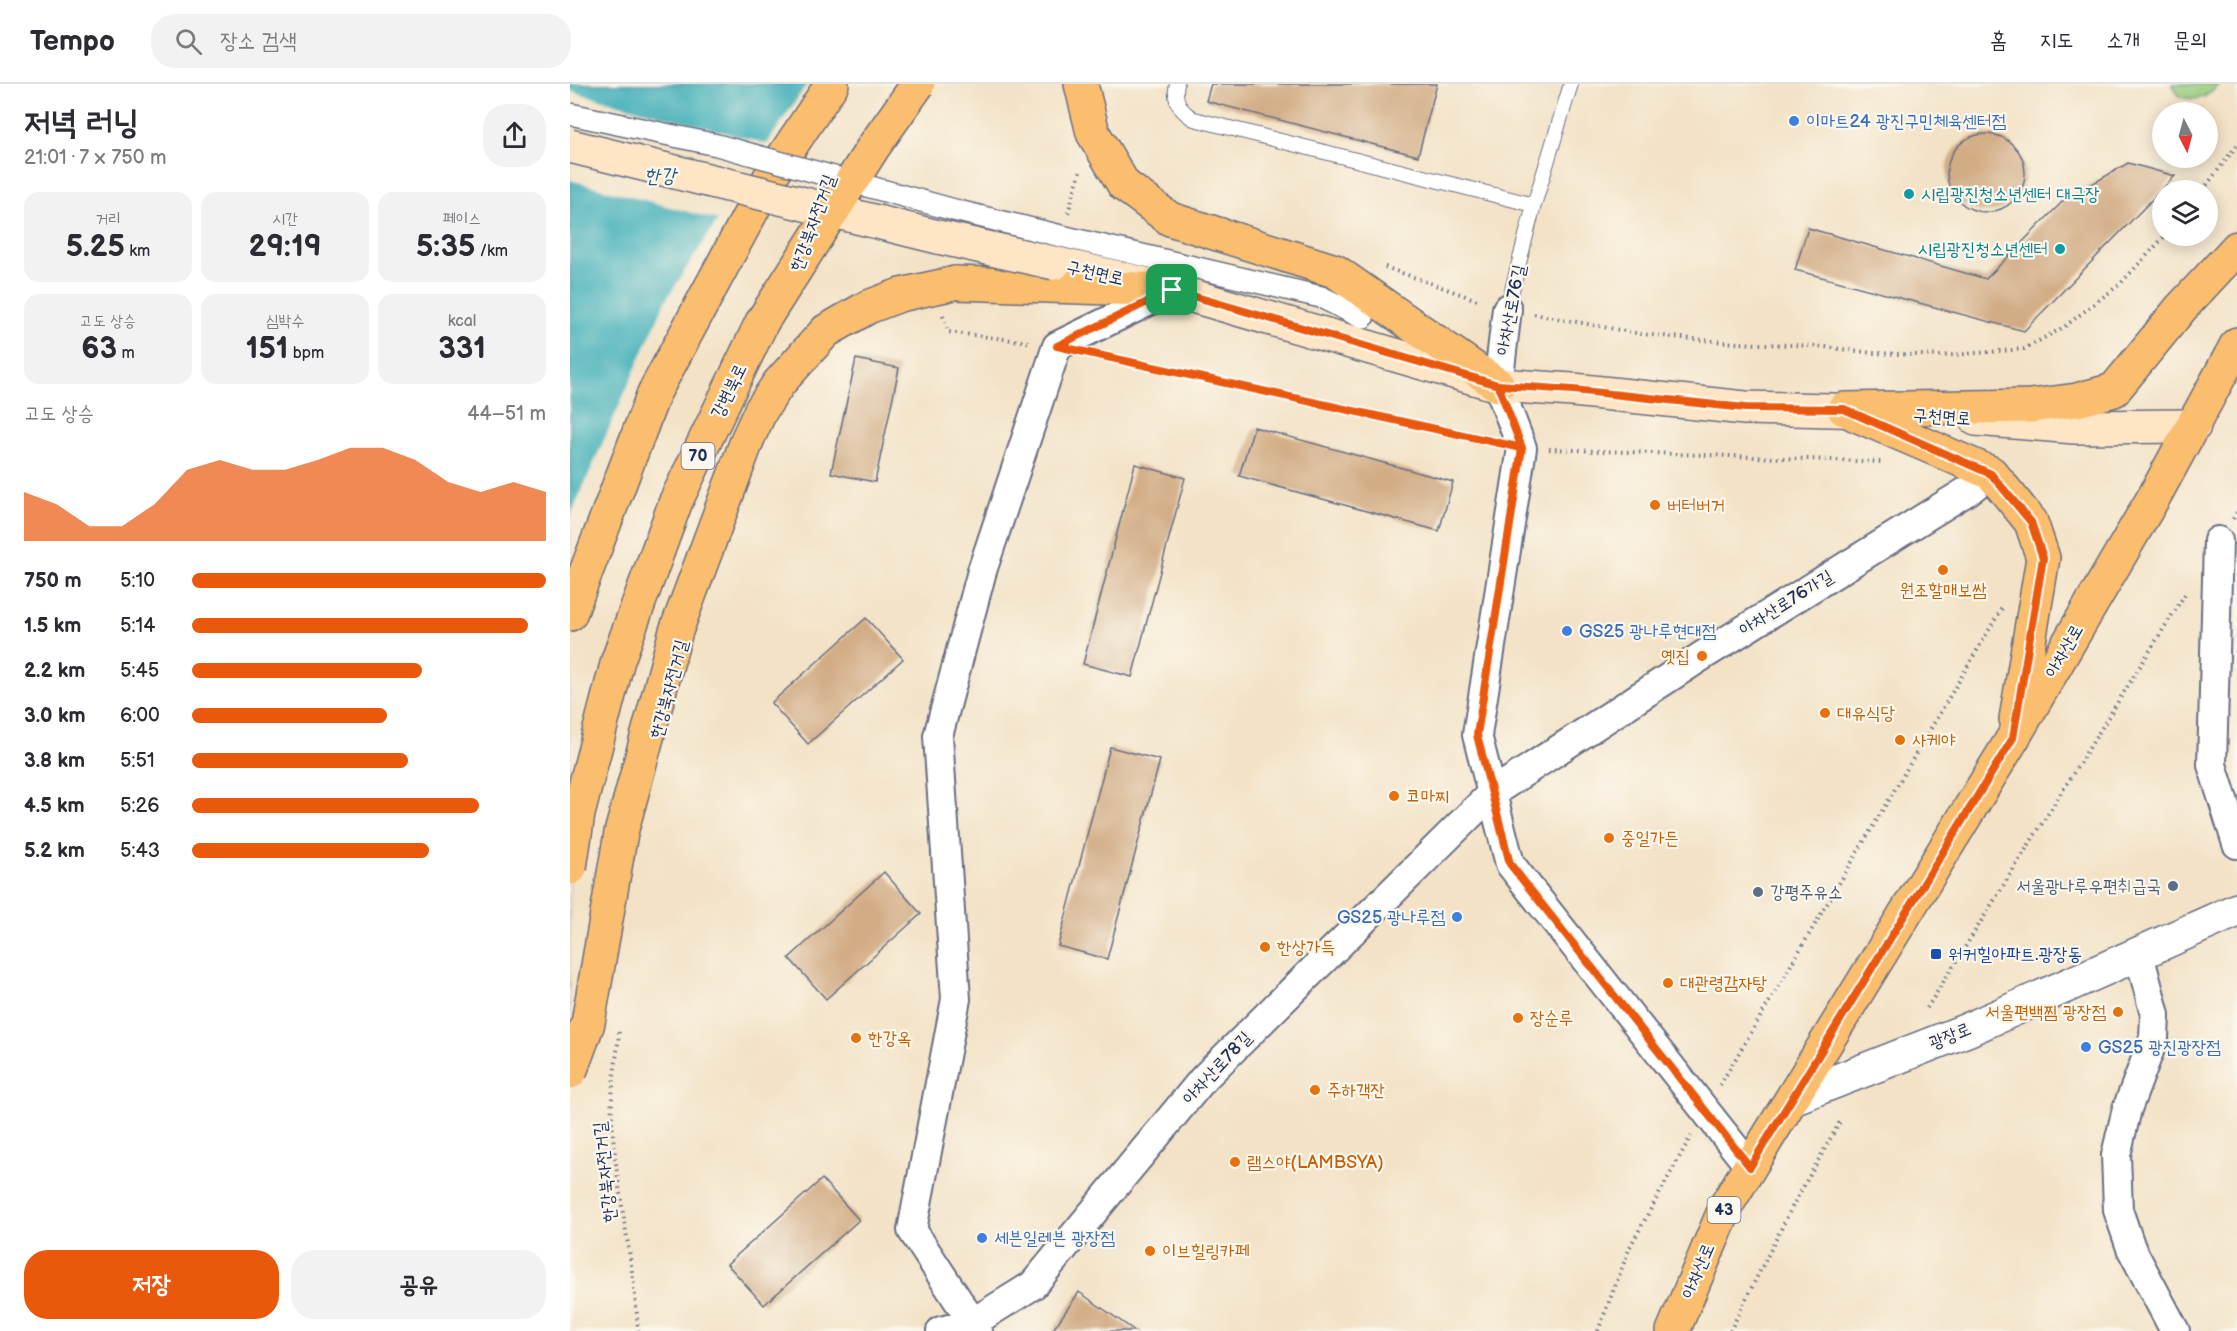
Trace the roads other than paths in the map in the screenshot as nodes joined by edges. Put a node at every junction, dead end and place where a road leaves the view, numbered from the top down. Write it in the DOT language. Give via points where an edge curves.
graph roads {
  1 [pos="832,84"];
  2 [pos="918,84"];
  3 [pos="1081,84"];
  4 [pos="1177,84"];
  5 [pos="1571,84"];
  6 [pos="570,114"];
  7 [pos="570,146"];
  8 [pos="1534,205"];
  9 [pos="1057,249"];
  10 [pos="2237,249"];
  11 [pos="1172,290"];
  12 [pos="1507,309"];
  13 [pos="1363,318"];
  14 [pos="2237,344"];
  15 [pos="1498,385"];
  16 [pos="1844,409"];
  17 [pos="2194,426"];
  18 [pos="1991,474"];
  19 [pos="2218,541"];
  20 [pos="570,614"];
  21 [pos="2013,738"];
  22 [pos="1492,793"];
  23 [pos="2237,844"];
  24 [pos="570,867"];
  25 [pos="2237,910"];
  26 [pos="2139,954"];
  27 [pos="570,1072"];
  28 [pos="1793,1098"];
  29 [pos="1750,1167"];
  30 [pos="975,1327"];
  31 [pos="941,1331"];
  32 [pos="1673,1331"];
  33 [pos="2175,1331"];
  1 -- 20 [label="main road, bridge" via="770,177 654,393"];
  2 -- 24 [label="main road, 강변북로 / 70, bridge" via="762,322 676,501 618,660 578,814"];
  3 -- 15 [label="main road" via="1093,133 1124,185 1170,219 1335,271"];
  4 -- 8 [label="lane" via="1177,102 1184,114 1194,119"];
  5 -- 8 [label="lane, 아차산로76길"];
  6 -- 9 [label="street, bridge" via="717,145 958,211"];
  7 -- 9 [label="main road, 구천면로, bridge" via="927,234"];
  8 -- 12 [label="lane, 아차산로76길"];
  9 -- 11 [label="main road, 구천면로"];
  9 -- 13 [label="street" via="1322,297"];
  10 -- 16 [label="main road" via="2181,308 2114,390 2031,406"];
  11 -- 15 [label="main road, 구천면로"];
  11 -- 27 [label="main road, bridge" via="955,283 900,295 826,331 779,383 748,438 676,631 621,833 588,1023"];
  11 -- 30 [label="street" via="1057,346 982,571 938,736 956,999 912,1230"];
  12 -- 15 [label="street, 아차산로76길"];
  14 -- 17 [label="main road, 아차산로 / 43"];
  15 -- 16 [label="main road, 구천면로" via="1745,408"];
  15 -- 22 [label="street, 아차산로76길" via="1522,448 1477,735"];
  16 -- 17 [label="main road, 구천면로" via="2074,427"];
  16 -- 18 [label="main road"];
  17 -- 21 [label="main road, 아차산로 / 43"];
  18 -- 21 [label="main road" via="2031,522 2043,558"];
  18 -- 22 [label="street, 아차산로76가길"];
  19 -- 23 [label="street" via="2212,765"];
  21 -- 28 [label="main road, 아차산로 / 43"];
  22 -- 29 [label="street, 아차산로76길" via="1510,864"];
  22 -- 30 [label="street, 아차산로78길" via="1204,1078 1033,1285"];
  25 -- 26 [label="street, 광장로"];
  26 -- 28 [label="street, 광장로" via="1967,1030"];
  26 -- 33 [label="street" via="2155,1015 2154,1038 2127,1109 2116,1155 2118,1210 2131,1248"];
  28 -- 29 [label="main road, 아차산로 / 43"];
  29 -- 32 [label="main road, 아차산로 / 43" via="1727,1204"];
  30 -- 31 [label="street, 아차산로78길"];
}
